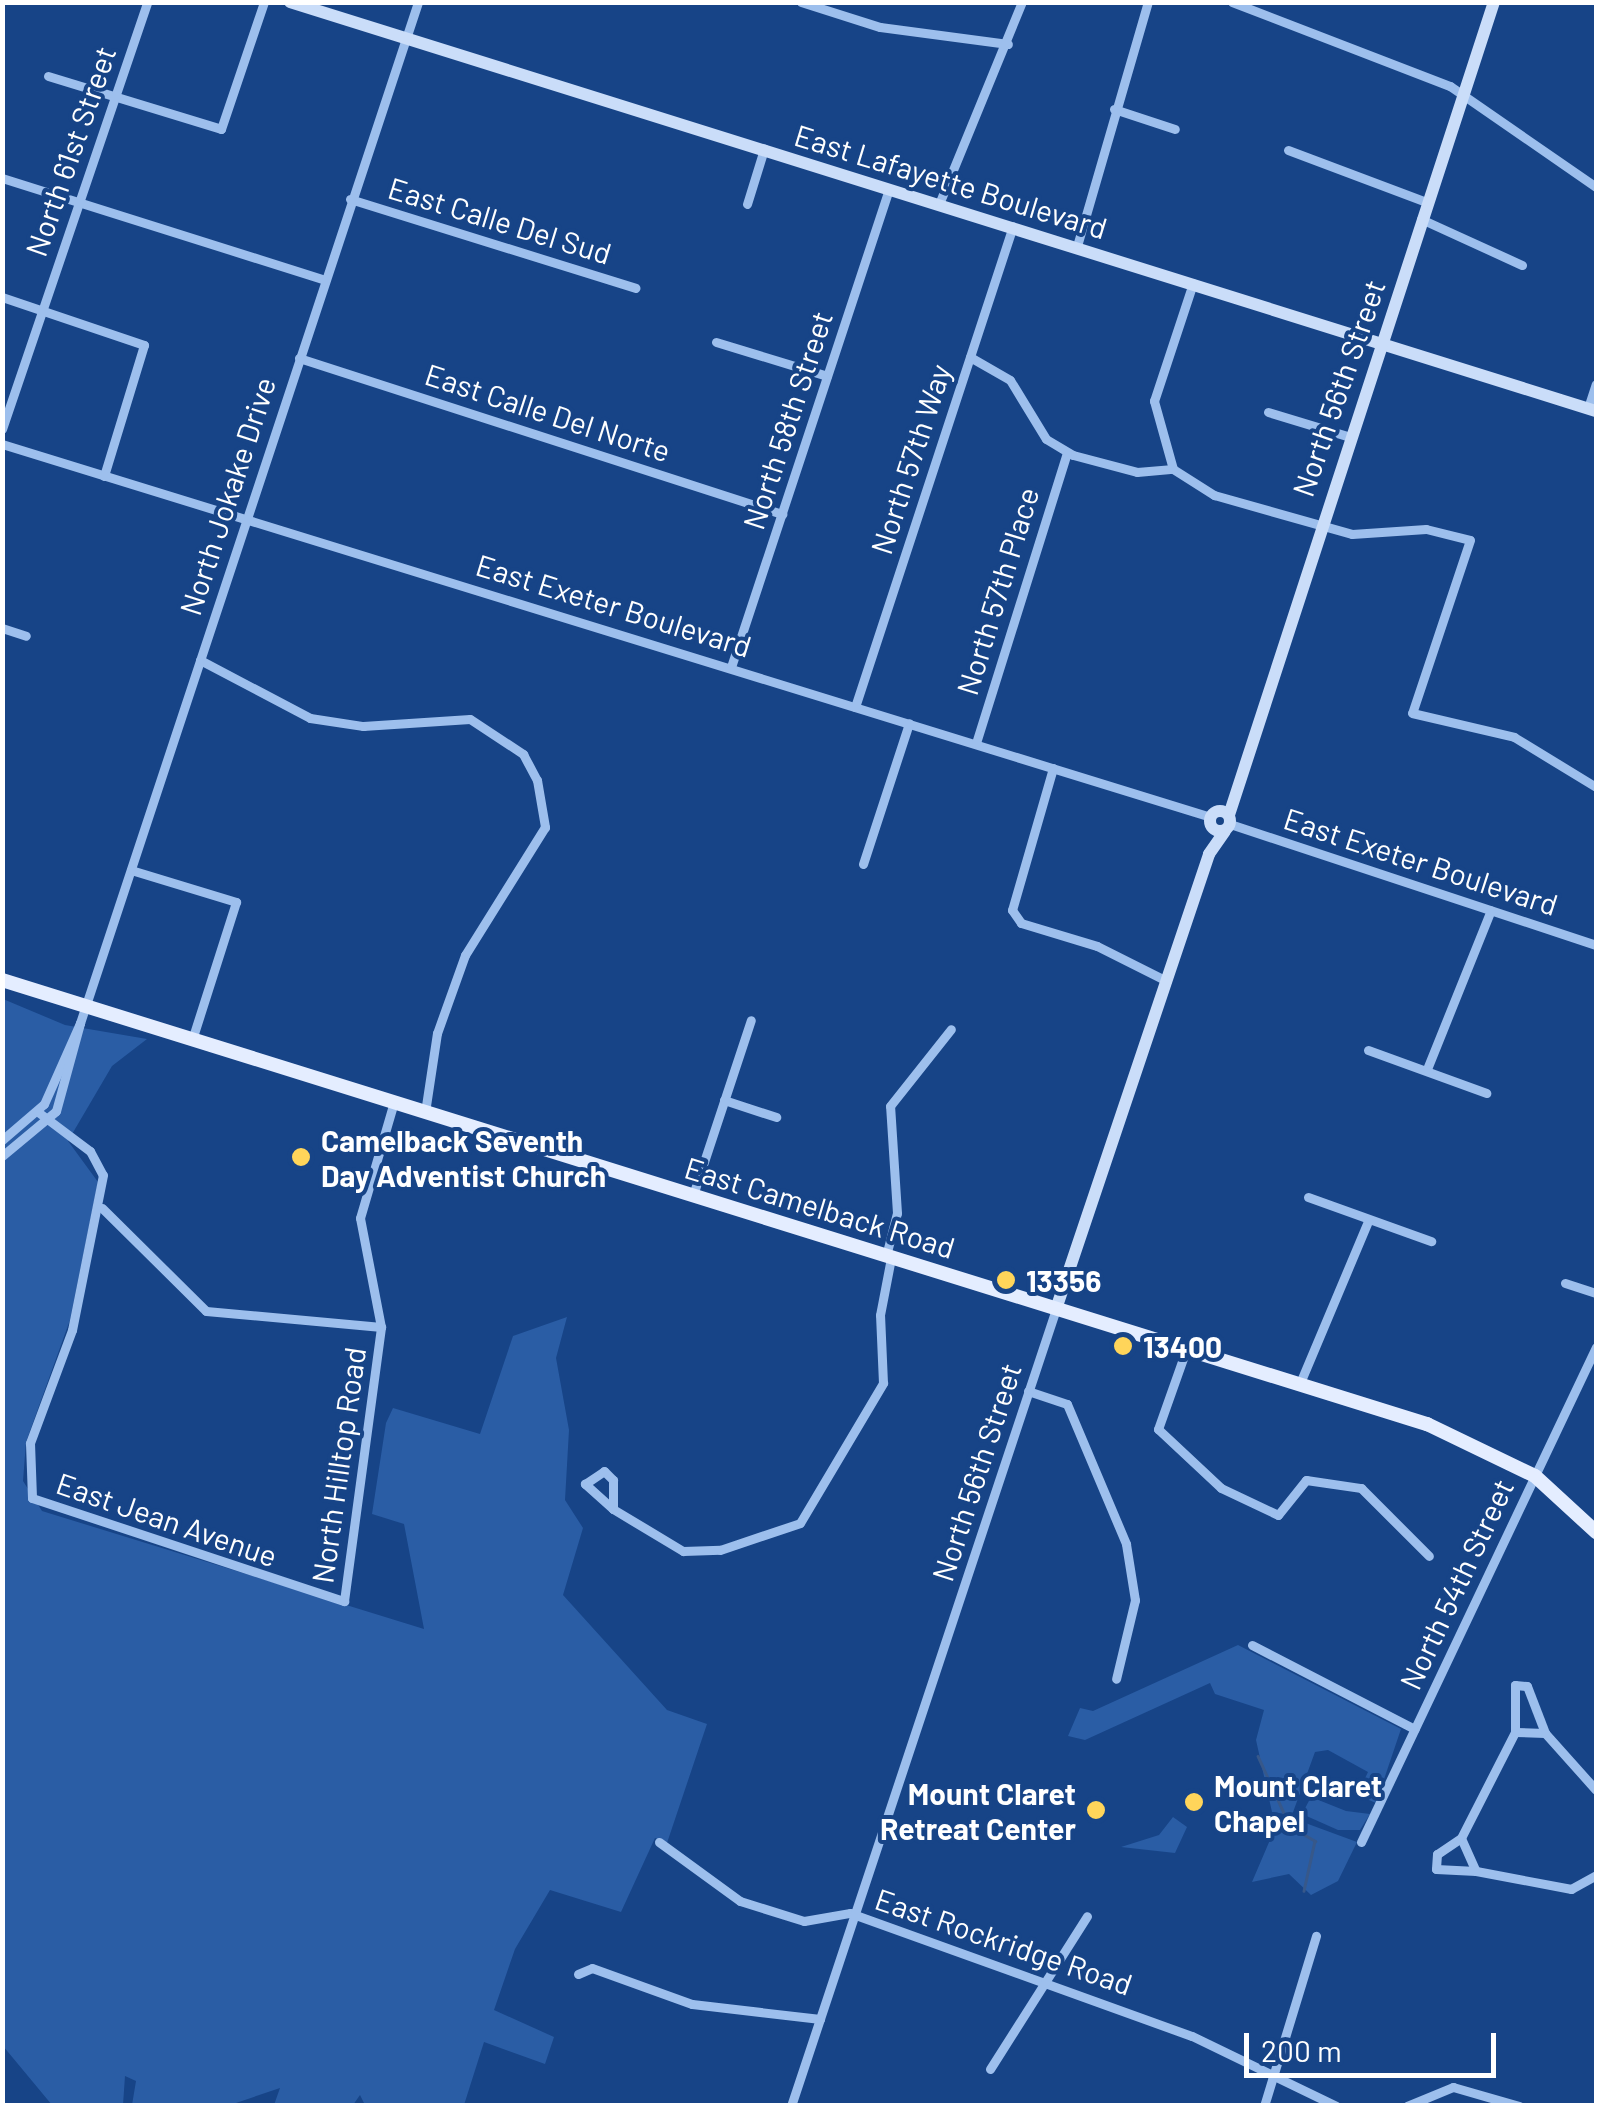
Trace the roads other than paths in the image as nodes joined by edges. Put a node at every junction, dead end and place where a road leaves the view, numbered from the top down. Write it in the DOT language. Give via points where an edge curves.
graph roads {
  1 [pos="147,2"];
  2 [pos="264,2"];
  3 [pos="290,2"];
  4 [pos="418,2"];
  5 [pos="802,2"];
  6 [pos="1022,2"];
  7 [pos="1148,2"];
  8 [pos="1232,2"];
  9 [pos="1494,2"];
  10 [pos="404,36"];
  11 [pos="1008,44"];
  12 [pos="48,76"];
  13 [pos="1464,95"];
  14 [pos="116,97"];
  15 [pos="1114,109"];
  16 [pos="1175,129"];
  17 [pos="764,149"];
  18 [pos="1288,150"];
  19 [pos="2,178"];
  20 [pos="1596,186"];
  21 [pos="889,188"];
  22 [pos="350,199"];
  23 [pos="80,202"];
  24 [pos="1426,202"];
  25 [pos="746,204"];
  26 [pos="939,204"];
  27 [pos="1421,219"];
  28 [pos="1012,226"];
  29 [pos="1077,246"];
  30 [pos="1522,265"];
  31 [pos="324,280"];
  32 [pos="1194,282"];
  33 [pos="635,288"];
  34 [pos="2,297"];
  35 [pos="43,309"];
  36 [pos="1379,338"];
  37 [pos="716,342"];
  38 [pos="970,357"];
  39 [pos="298,358"];
  40 [pos="827,376"];
  41 [pos="1596,384"];
  42 [pos="1592,410"];
  43 [pos="1268,412"];
  44 [pos="2,429"];
  45 [pos="1347,436"];
  46 [pos="2,444"];
  47 [pos="1066,453"];
  48 [pos="1173,469"];
  49 [pos="104,476"];
  50 [pos="782,514"];
  51 [pos="246,518"];
  52 [pos="1318,524"];
  53 [pos="2,628"];
  54 [pos="26,636"];
  55 [pos="200,660"];
  56 [pos="731,667"];
  57 [pos="855,706"];
  58 [pos="909,723"];
  59 [pos="976,743"];
  60 [pos="1053,768"];
  61 [pos="1596,787"];
  62 [pos="1220,821"];
  63 [pos="864,864"];
  64 [pos="132,870"];
  65 [pos="1491,910"];
  66 [pos="1596,945"];
  67 [pos="2,980"];
  68 [pos="1167,981"];
  69 [pos="86,1006"];
  70 [pos="751,1020"];
  71 [pos="80,1023"];
  72 [pos="951,1029"];
  73 [pos="192,1040"];
  74 [pos="1368,1050"];
  75 [pos="1427,1069"];
  76 [pos="1486,1093"];
  77 [pos="724,1100"];
  78 [pos="394,1102"];
  79 [pos="38,1112"];
  80 [pos="425,1112"];
  81 [pos="776,1117"];
  82 [pos="49,1120"];
  83 [pos="2,1140"];
  84 [pos="2,1156"];
  85 [pos="692,1196"];
  86 [pos="1308,1197"];
  87 [pos="102,1208"];
  88 [pos="1368,1220"];
  89 [pos="1431,1242"];
  90 [pos="889,1257"];
  91 [pos="1564,1283"];
  92 [pos="1596,1292"];
  93 [pos="1056,1309"];
  94 [pos="381,1327"];
  95 [pos="1596,1347"];
  96 [pos="1186,1350"];
  97 [pos="1300,1383"];
  98 [pos="1028,1391"];
  99 [pos="1535,1476"];
  100 [pos="613,1508"];
  101 [pos="1596,1532"];
  102 [pos="1429,1556"];
  103 [pos="344,1601"];
  104 [pos="1252,1644"];
  105 [pos="1116,1680"];
  106 [pos="1415,1730"];
  107 [pos="1514,1732"];
  108 [pos="1546,1733"];
  109 [pos="1596,1790"];
  110 [pos="1460,1838"];
  111 [pos="659,1842"];
  112 [pos="1361,1842"];
  113 [pos="1476,1871"];
  114 [pos="1596,1875"];
  115 [pos="856,1916"];
  116 [pos="1087,1916"];
  117 [pos="1316,1936"];
  118 [pos="578,1974"];
  119 [pos="1044,1984"];
  120 [pos="820,2019"];
  121 [pos="990,2069"];
  122 [pos="1274,2072"];
  123 [pos="791,2106"];
  124 [pos="1264,2106"];
  125 [pos="1336,2106"];
  126 [pos="1406,2106"];
  127 [pos="1519,2106"];
  1 -- 14 [label="street, North 61st Street"];
  2 -- 14 [label="street" via="221,130"];
  3 -- 10 [label="main road, East Lafayette Boulevard"];
  4 -- 10 [label="street, North Jokake Drive"];
  5 -- 11 [label="street" via="880,27"];
  6 -- 11 [label="street"];
  7 -- 15 [label="street"];
  8 -- 13 [label="street"];
  9 -- 13 [label="main road, North 56th Street"];
  10 -- 17 [label="main road, East Lafayette Boulevard"];
  10 -- 22 [label="street, North Jokake Drive"];
  11 -- 26 [label="street"];
  12 -- 14 [label="street"];
  13 -- 20 [label="street"];
  13 -- 24 [label="main road, North 56th Street"];
  14 -- 23 [label="street, North 61st Street"];
  15 -- 16 [label="street"];
  15 -- 29 [label="street"];
  17 -- 21 [label="main road, East Lafayette Boulevard"];
  17 -- 25 [label="street"];
  18 -- 24 [label="street"];
  19 -- 23 [label="street"];
  21 -- 26 [label="main road, East Lafayette Boulevard"];
  21 -- 40 [label="street, North 58th Street"];
  22 -- 31 [label="street, North Jokake Drive"];
  22 -- 33 [label="street, East Calle Del Sud"];
  23 -- 31 [label="street"];
  23 -- 35 [label="street, North 61st Street"];
  24 -- 27 [label="main road, North 56th Street"];
  26 -- 28 [label="main road, East Lafayette Boulevard"];
  27 -- 30 [label="street"];
  27 -- 36 [label="main road, North 56th Street"];
  28 -- 29 [label="main road, East Lafayette Boulevard"];
  28 -- 38 [label="street, North 57th Way"];
  29 -- 32 [label="main road, East Lafayette Boulevard"];
  31 -- 39 [label="street, North Jokake Drive"];
  32 -- 36 [label="main road, East Lafayette Boulevard"];
  32 -- 48 [label="street" via="1154,401"];
  34 -- 35 [label="street"];
  35 -- 44 [label="street, North 61st Street"];
  35 -- 49 [label="street" via="144,344"];
  36 -- 42 [label="main road, East Lafayette Boulevard"];
  36 -- 45 [label="main road, North 56th Street"];
  37 -- 40 [label="street"];
  38 -- 47 [label="street" via="1010,380 1046,439"];
  38 -- 57 [label="street, North 57th Way"];
  39 -- 50 [label="street, East Calle Del Norte"];
  39 -- 51 [label="street, North Jokake Drive"];
  40 -- 50 [label="street, North 58th Street"];
  41 -- 42 [label="street"];
  43 -- 45 [label="street"];
  45 -- 52 [label="main road, North 56th Street"];
  46 -- 49 [label="street, East Exeter Boulevard"];
  47 -- 48 [label="street" via="1137,472"];
  47 -- 59 [label="street, North 57th Place"];
  48 -- 52 [label="street" via="1214,495"];
  49 -- 51 [label="street, East Exeter Boulevard"];
  50 -- 56 [label="street, North 58th Street"];
  51 -- 55 [label="street, North Jokake Drive"];
  51 -- 56 [label="street, East Exeter Boulevard"];
  52 -- 61 [label="street" via="1366,536 1426,529 1470,540 1412,713 1514,737"];
  52 -- 62 [label="main road, North 56th Street"];
  53 -- 54 [label="street"];
  55 -- 64 [label="street, North Jokake Drive"];
  55 -- 80 [label="street" via="310,718 363,726 470,719 524,754 545,827 465,955 437,1032"];
  56 -- 57 [label="street, East Exeter Boulevard"];
  57 -- 58 [label="street, East Exeter Boulevard"];
  58 -- 59 [label="street, East Exeter Boulevard"];
  58 -- 63 [label="street"];
  59 -- 60 [label="street, East Exeter Boulevard"];
  60 -- 62 [label="street, East Exeter Boulevard"];
  60 -- 68 [label="street" via="1012,910 1021,923 1097,946"];
  62 -- 65 [label="street, East Exeter Boulevard"];
  62 -- 68 [label="main road, North 56th Street"];
  64 -- 69 [label="street, North Jokake Drive"];
  64 -- 73 [label="street" via="236,902"];
  65 -- 66 [label="street, East Exeter Boulevard"];
  65 -- 75 [label="street"];
  67 -- 69 [label="main road, East Camelback Road"];
  68 -- 93 [label="main road, North 56th Street"];
  69 -- 71 [label="street, North Jokake Drive"];
  69 -- 73 [label="main road, East Camelback Road"];
  70 -- 77 [label="street"];
  71 -- 79 [label="street"];
  71 -- 82 [label="street"];
  72 -- 90 [label="street" via="890,1106 897,1213"];
  73 -- 78 [label="main road, East Camelback Road"];
  74 -- 75 [label="street"];
  75 -- 76 [label="street"];
  77 -- 81 [label="street"];
  77 -- 85 [label="street"];
  78 -- 80 [label="main road, East Camelback Road"];
  78 -- 94 [label="street, North Hilltop Road" via="360,1218"];
  79 -- 82 [label="street"];
  79 -- 83 [label="street"];
  80 -- 85 [label="main road, East Camelback Road"];
  82 -- 84 [label="street"];
  82 -- 87 [label="street" via="90,1151 103,1174"];
  85 -- 90 [label="main road, East Camelback Road"];
  86 -- 88 [label="street"];
  87 -- 94 [label="street" via="206,1311"];
  87 -- 103 [label="street, East Jean Avenue" via="30,1443 32,1498"];
  88 -- 89 [label="street"];
  88 -- 97 [label="street"];
  90 -- 93 [label="main road, East Camelback Road"];
  90 -- 100 [label="street" via="880,1316 882,1383 800,1524 720,1550 683,1551"];
  91 -- 92 [label="street"];
  93 -- 96 [label="main road, East Camelback Road"];
  93 -- 98 [label="street, North 56th Street"];
  94 -- 103 [label="street, North Hilltop Road"];
  95 -- 99 [label="street, North 54th Street"];
  96 -- 97 [label="main road, East Camelback Road"];
  96 -- 102 [label="street" via="1158,1429 1221,1488 1278,1515 1306,1480 1361,1488"];
  97 -- 99 [label="main road, East Camelback Road" via="1441,1429"];
  98 -- 105 [label="street" via="1067,1404 1126,1544 1134,1600"];
  98 -- 115 [label="street, North 56th Street"];
  99 -- 101 [label="main road, East Camelback Road"];
  99 -- 106 [label="street, North 54th Street"];
  104 -- 106 [label="street"];
  106 -- 112 [label="street, North 54th Street"];
  107 -- 108 [label="street"];
  107 -- 108 [label="street" via="1514,1685 1527,1686"];
  107 -- 110 [label="street"];
  108 -- 109 [label="street"];
  110 -- 113 [label="street"];
  110 -- 113 [label="street" via="1437,1854 1436,1868"];
  111 -- 115 [label="street, East Rockridge Road" via="756,1907 804,1922"];
  113 -- 114 [label="street" via="1571,1889"];
  115 -- 119 [label="street, East Rockridge Road"];
  115 -- 120 [label="street, North 56th Street"];
  116 -- 119 [label="street"];
  117 -- 122 [label="street"];
  118 -- 120 [label="street" via="592,1968 692,2004"];
  119 -- 121 [label="street"];
  119 -- 122 [label="street, East Rockridge Road"];
  120 -- 123 [label="street, North 56th Street"];
  122 -- 124 [label="street"];
  122 -- 125 [label="street, East Rockridge Road"];
  126 -- 127 [label="street" via="1453,2086"];
}
